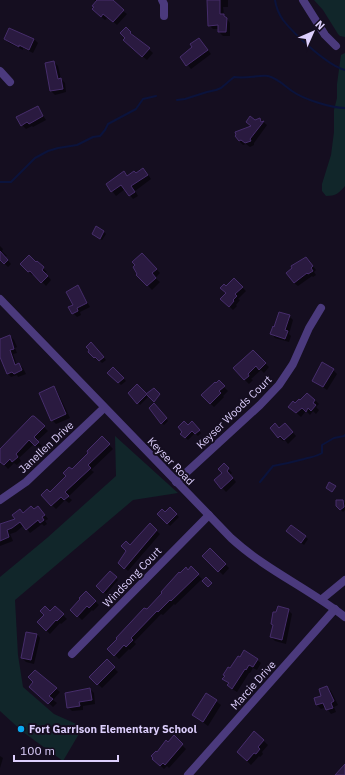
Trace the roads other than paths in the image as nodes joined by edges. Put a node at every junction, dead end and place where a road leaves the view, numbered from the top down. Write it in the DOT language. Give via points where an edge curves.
graph roads {
  1 [pos="162,0"];
  2 [pos="303,0"];
  3 [pos="164,16"];
  4 [pos="336,46"];
  5 [pos="0,71"];
  6 [pos="10,82"];
  7 [pos="2,305"];
  8 [pos="321,308"];
  9 [pos="104,408"];
  10 [pos="176,482"];
  11 [pos="0,500"];
  12 [pos="209,516"];
  13 [pos="345,580"];
  14 [pos="322,599"];
  15 [pos="335,609"];
  16 [pos="345,616"];
  17 [pos="72,654"];
  18 [pos="188,775"];
  1 -- 3 [label="street"];
  2 -- 4 [label="street" via="325,35"];
  5 -- 6 [label="street"];
  7 -- 9 [label="street, Keyser Road"];
  8 -- 10 [label="street, Keyser Woods Court" via="295,360 279,385"];
  9 -- 10 [label="street, Keyser Road"];
  9 -- 11 [label="street, Janellen Drive" via="26,482"];
  10 -- 12 [label="street, Keyser Road"];
  12 -- 14 [label="street, Keyser Road" via="253,557"];
  12 -- 17 [label="street, Windsong Court"];
  13 -- 14 [label="street"];
  14 -- 15 [label="street, Keyser Road"];
  15 -- 16 [label="street, Keyser Road"];
  15 -- 18 [label="street, Marcie Drive"];
}
